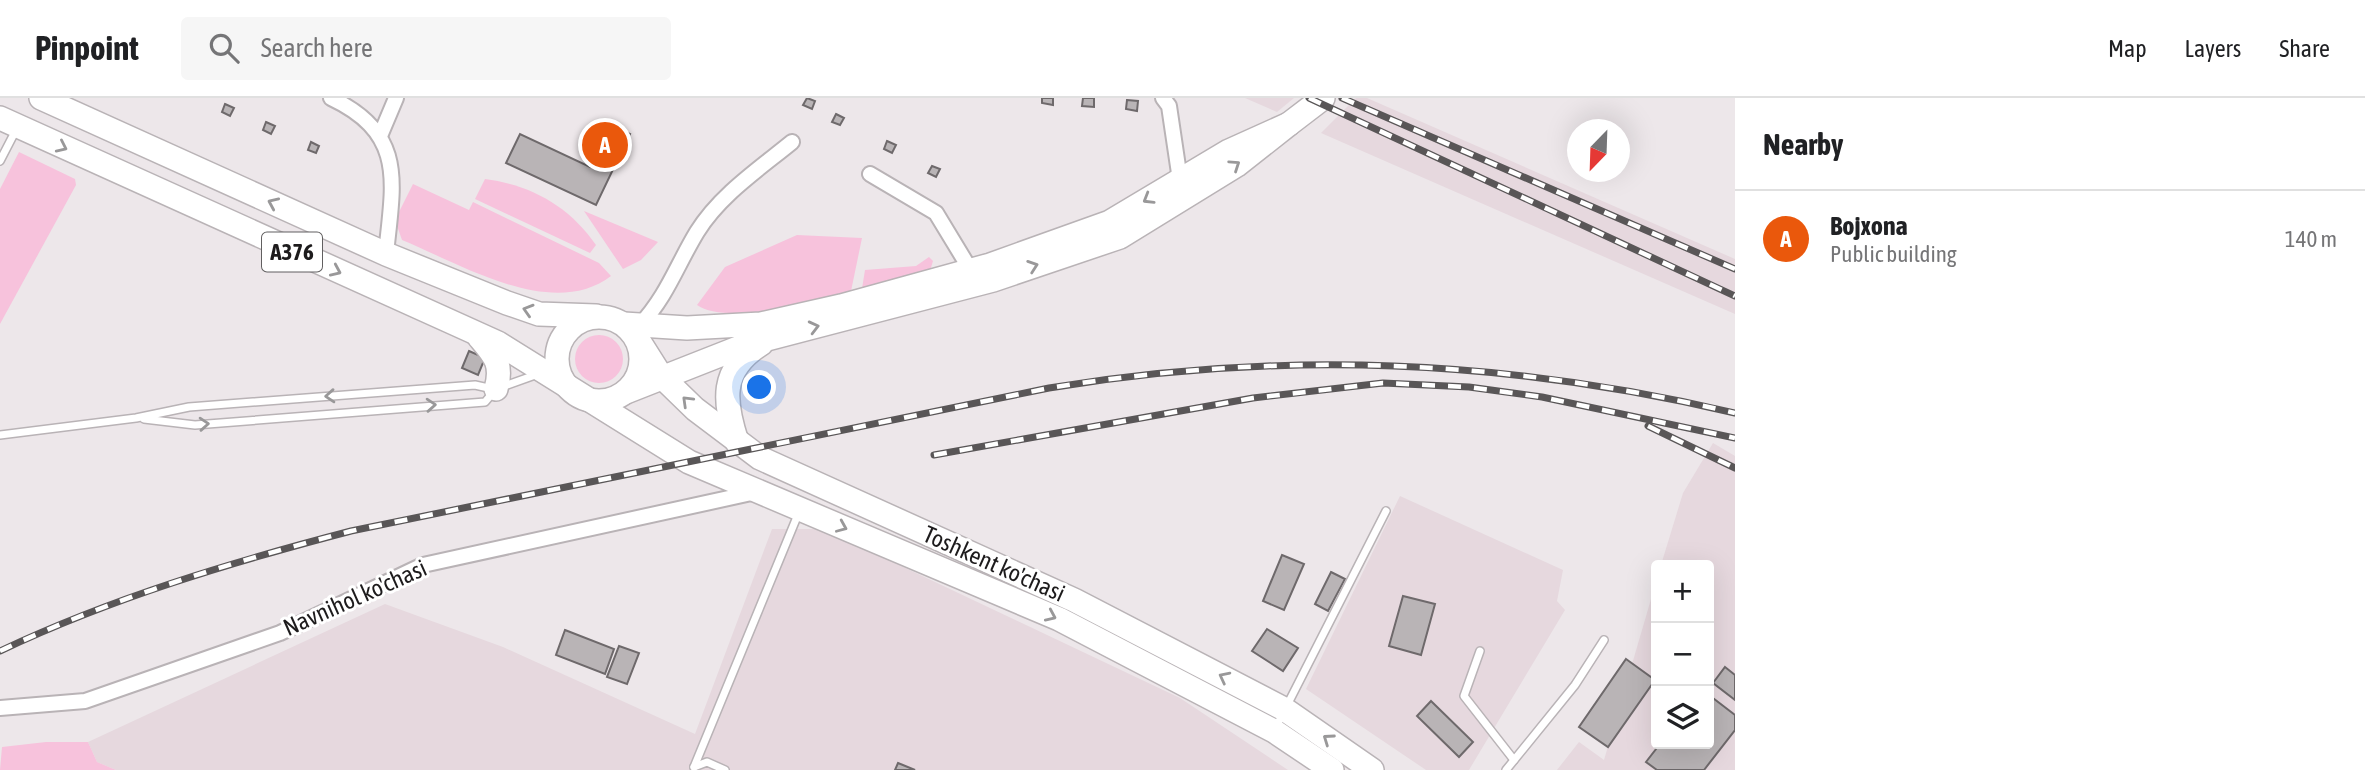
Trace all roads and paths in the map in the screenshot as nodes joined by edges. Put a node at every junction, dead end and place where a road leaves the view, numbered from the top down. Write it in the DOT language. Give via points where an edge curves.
graph roads {
  1 [pos="41,98"];
  2 [pos="331,98"];
  3 [pos="396,98"];
  4 [pos="1163,98"];
  5 [pos="1323,98"];
  6 [pos="9,122"];
  7 [pos="1289,124"];
  8 [pos="380,136"];
  9 [pos="792,142"];
  10 [pos="0,161"];
  11 [pos="870,174"];
  12 [pos="1180,180"];
  13 [pos="386,254"];
  14 [pos="974,277"];
  15 [pos="596,316"];
  16 [pos="634,329"];
  17 [pos="475,332"];
  18 [pos="774,337"];
  19 [pos="550,368"];
  20 [pos="661,376"];
  21 [pos="496,389"];
  22 [pos="626,392"];
  23 [pos="578,395"];
  24 [pos="136,418"];
  25 [pos="0,435"];
  26 [pos="737,442"];
  27 [pos="757,492"];
  28 [pos="800,509"];
  29 [pos="1386,511"];
  30 [pos="1604,640"];
  31 [pos="1480,651"];
  32 [pos="0,708"];
  33 [pos="1284,709"];
  34 [pos="1274,731"];
  35 [pos="1514,760"];
  36 [pos="693,769"];
  37 [pos="725,770"];
  38 [pos="1332,770"];
  39 [pos="1372,770"];
  40 [pos="1506,770"];
  13 -- 1 [label="main road, one-way"];
  2 -- 8 [label="street" via="358,111"];
  3 -- 8 [label="street"];
  4 -- 12 [label="street" via="1169,106"];
  5 -- 7 [label="main road"];
  6 -- 10 [label="lane"];
  6 -- 17 [label="main road, A376, one-way"];
  7 -- 12 [label="main road"];
  14 -- 7 [label="main road, one-way" via="1120,237 1237,165"];
  8 -- 13 [label="street" via="394,175"];
  9 -- 16 [label="street" via="729,193 698,231 660,303"];
  11 -- 14 [label="street" via="936,213"];
  12 -- 14 [label="main road, one-way" via="1110,222"];
  15 -- 13 [label="main road, one-way" via="525,310"];
  14 -- 16 [label="main road" via="761,324"];
  18 -- 14 [label="main road, one-way"];
  15 -- 16 [label="main road"];
  15 -- 19 [label="main road" via="582,320 562,338"];
  16 -- 20 [label="main road, Toshkent ko'chasi"];
  16 -- 22 [label="main road" via="641,350 640,373"];
  17 -- 19 [label="main road, A376"];
  17 -- 21 [label="main road" via="498,360"];
  18 -- 20 [label="main road"];
  18 -- 26 [label="main road" via="740,361 729,385 726,406"];
  19 -- 21 [label="lane"];
  19 -- 23 [label="main road"];
  20 -- 22 [label="main road"];
  26 -- 20 [label="main road, Toshkent ko'chasi, one-way"];
  21 -- 24 [label="lane, one-way" via="475,385 189,407"];
  24 -- 21 [label="lane, one-way" via="195,425 485,402"];
  22 -- 23 [label="main road" via="597,401"];
  23 -- 27 [label="main road, Toshkent ko'chasi" via="689,462"];
  24 -- 25 [label="lane"];
  33 -- 26 [label="main road, Toshkent ko'chasi, one-way" via="1074,600 760,458"];
  27 -- 28 [label="main road, Toshkent ko'chasi"];
  27 -- 32 [label="street, Navnihol ko'chasi" via="423,565 280,633 85,701"];
  28 -- 34 [label="main road, Toshkent ko'chasi, one-way" via="1059,620"];
  28 -- 36 [label="lane"];
  29 -- 33 [label="lane"];
  30 -- 35 [label="lane" via="1575,685"];
  31 -- 35 [label="lane" via="1464,696"];
  33 -- 34 [label="lane"];
  39 -- 33 [label="main road, Toshkent ko'chasi, one-way"];
  34 -- 38 [label="main road, Toshkent ko'chasi"];
  35 -- 40 [label="lane"];
  36 -- 37 [label="lane" via="707,762"];
}
